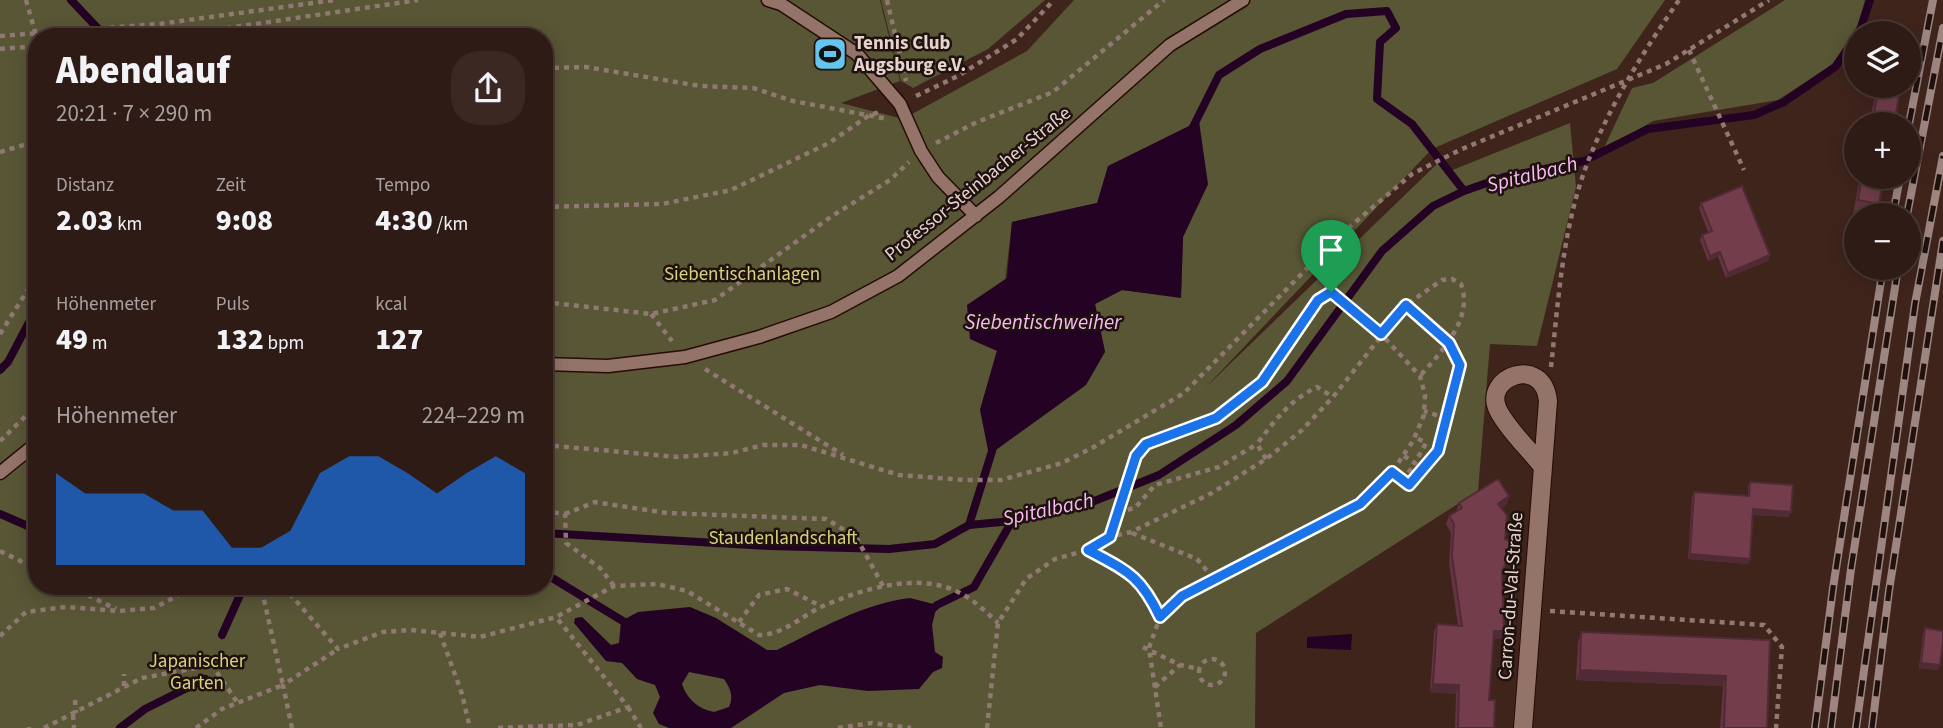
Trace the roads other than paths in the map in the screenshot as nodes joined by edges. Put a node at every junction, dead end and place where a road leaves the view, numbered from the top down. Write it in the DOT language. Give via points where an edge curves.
graph roads {
  1 [pos="768,0"];
  2 [pos="1243,0"];
  3 [pos="976,216"];
  4 [pos="553,364"];
  5 [pos="28,450"];
  6 [pos="1542,466"];
  7 [pos="0,473"];
  8 [pos="1523,728"];
  1 -- 3 [label="lane" via="856,54 900,104 938,177"];
  2 -- 3 [label="lane, Professor-Steinbacher-Straße" via="1170,44"];
  3 -- 4 [label="lane, Professor-Steinbacher-Straße" via="898,276 831,312 685,357 608,366"];
  5 -- 7 [label="lane"];
  6 -- 6 [label="street, Carron-du-Val-Straße" via="1499,411 1497,394 1506,379 1521,374 1537,379 1548,401"];
  6 -- 8 [label="street, Carron-du-Val-Straße"];
}
